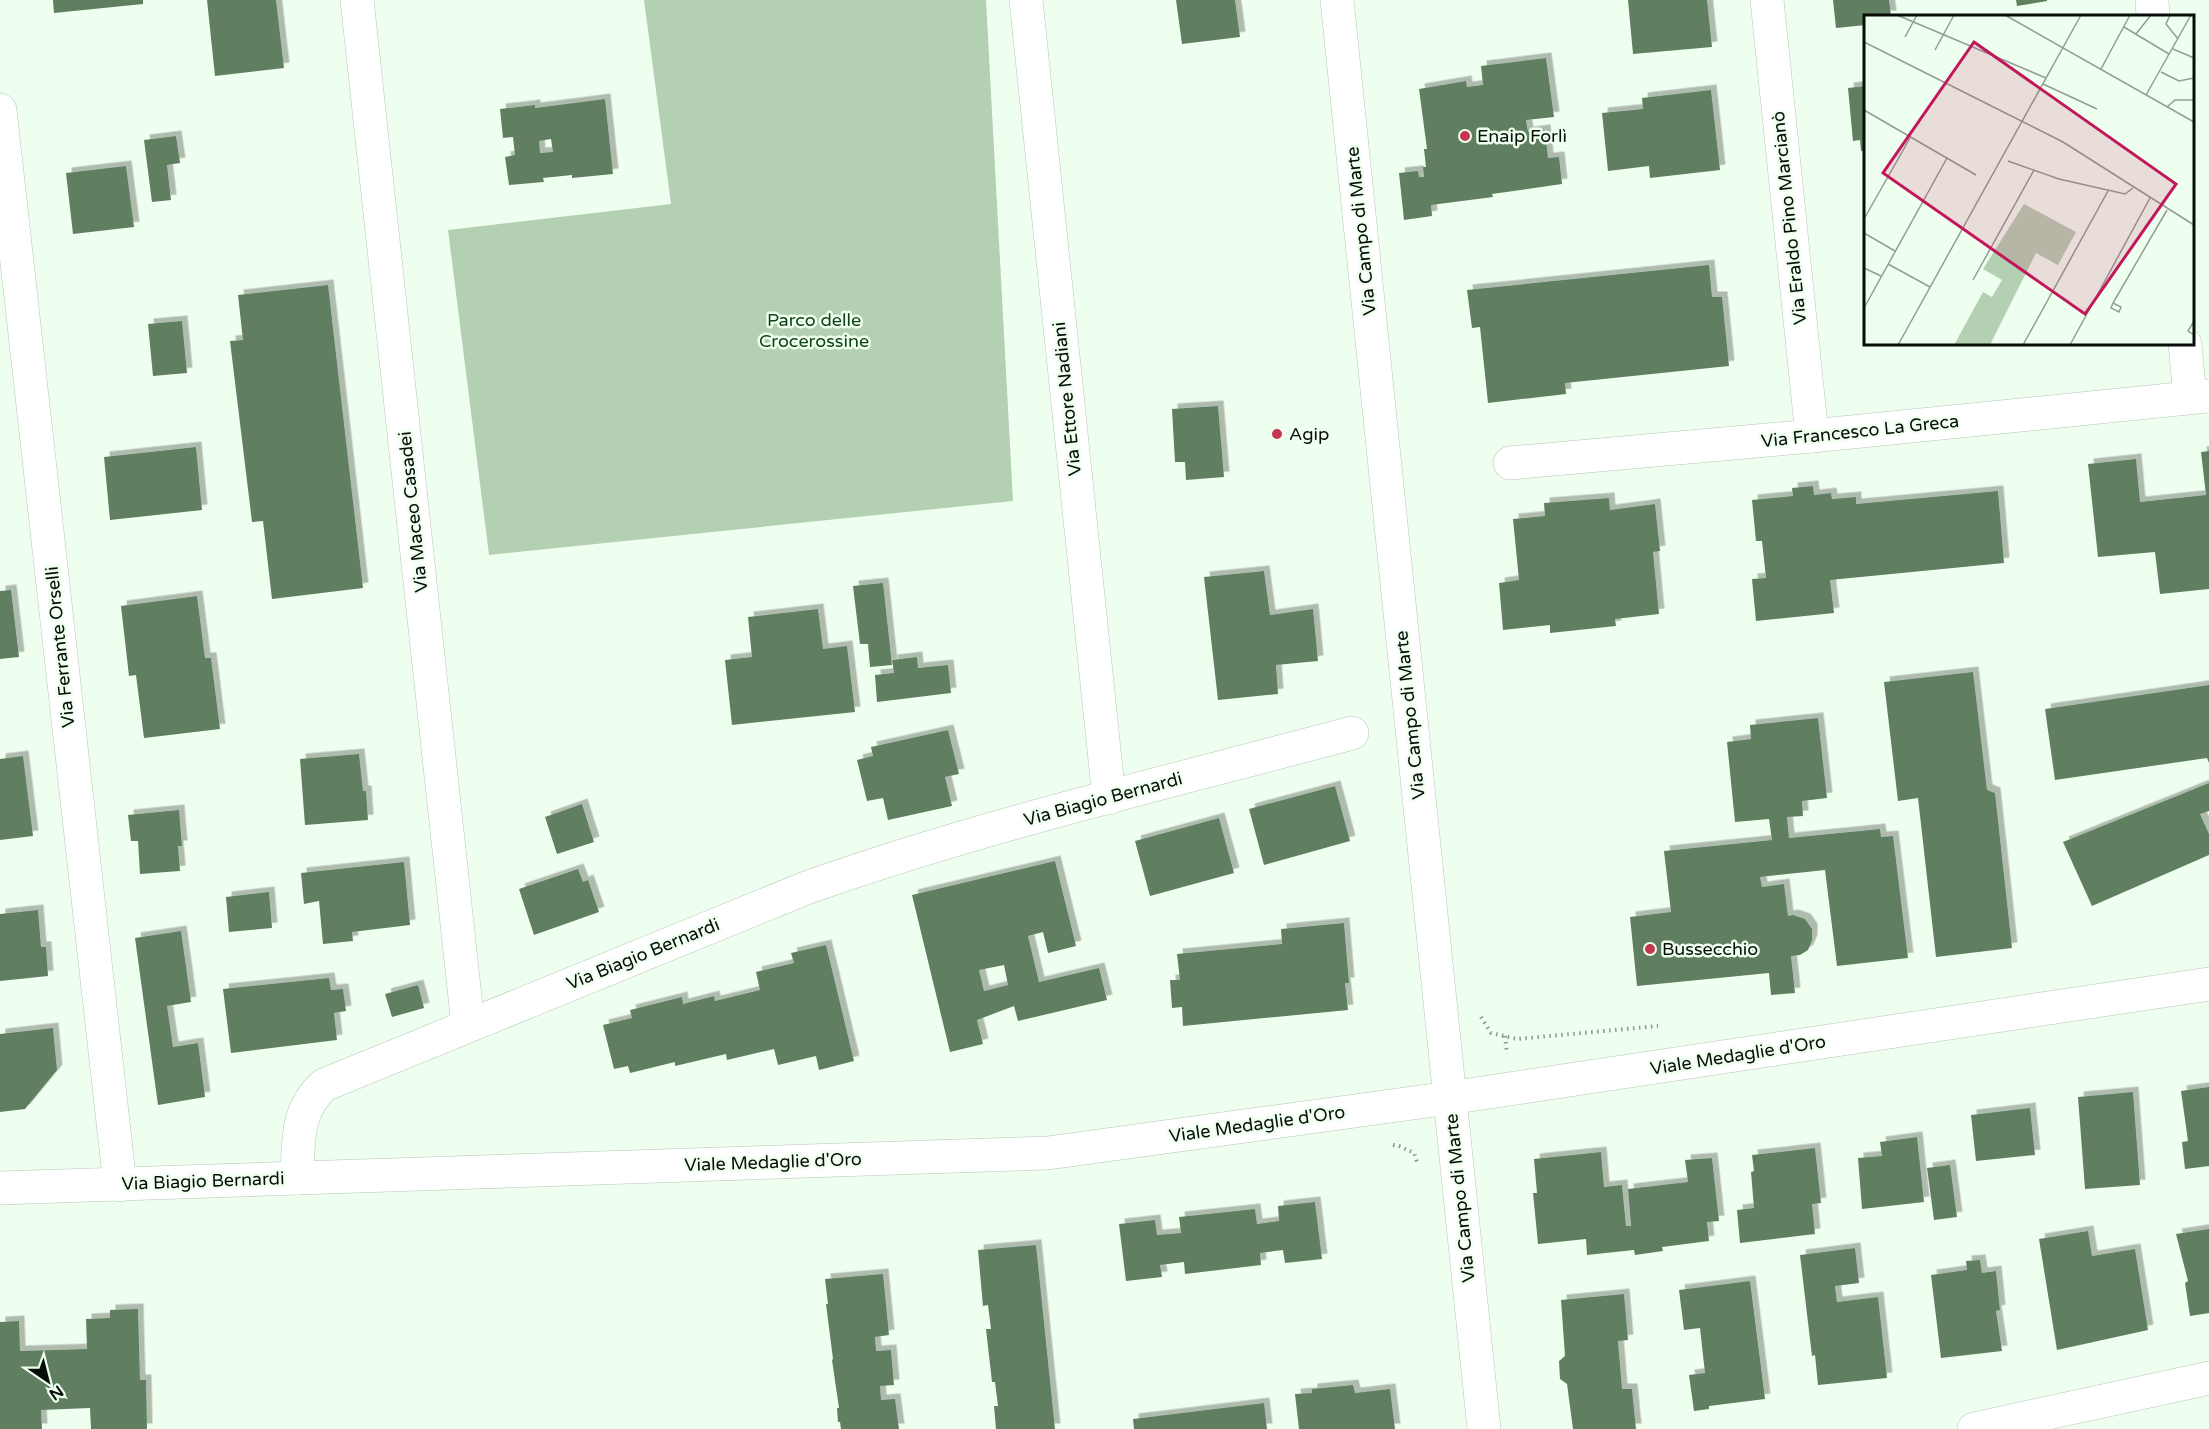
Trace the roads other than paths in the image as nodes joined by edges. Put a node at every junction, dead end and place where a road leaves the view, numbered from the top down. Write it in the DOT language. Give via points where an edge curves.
graph roads {
  1 [pos="357,0"];
  2 [pos="1026,0"];
  3 [pos="1337,0"];
  4 [pos="1767,0"];
  5 [pos="2152,0"];
  6 [pos="2153,15"];
  7 [pos="0,110"];
  8 [pos="2185,345"];
  9 [pos="2200,396"];
  10 [pos="1812,436"];
  11 [pos="1510,463"];
  12 [pos="1352,733"];
  13 [pos="1109,798"];
  14 [pos="2209,984"];
  15 [pos="468,1025"];
  16 [pos="1449,1098"];
  17 [pos="297,1178"];
  18 [pos="120,1185"];
  19 [pos="0,1188"];
  20 [pos="2209,1378"];
  21 [pos="1484,1429"];
  22 [pos="1974,1429"];
  1 -- 15 [label="street, Via Maceo Casadei"];
  2 -- 13 [label="street, Via Ettore Nadiani"];
  3 -- 16 [label="street, Via Campo di Marte"];
  4 -- 10 [label="street, Via Eraldo Pino Marcianò"];
  5 -- 6 [label="street"];
  7 -- 18 [label="street, Via Ferrante Orselli"];
  8 -- 9 [label="street"];
  9 -- 10 [label="street, Via Francesco La Greca"];
  10 -- 11 [label="street, Via Francesco La Greca"];
  12 -- 13 [label="street, Via Biagio Bernardi"];
  13 -- 15 [label="street, Via Biagio Bernardi" via="870,865"];
  14 -- 16 [label="street, Viale Medaglie d'Oro"];
  15 -- 17 [label="street, Via Biagio Bernardi" via="324,1085 312,1095 304,1109"];
  16 -- 17 [label="street, Viale Medaglie d'Oro" via="1047,1153"];
  16 -- 21 [label="street, Via Campo di Marte"];
  17 -- 18 [label="street, Via Biagio Bernardi"];
  18 -- 19 [label="street, Via Biagio Bernardi"];
  20 -- 22 [label="street"];
}
